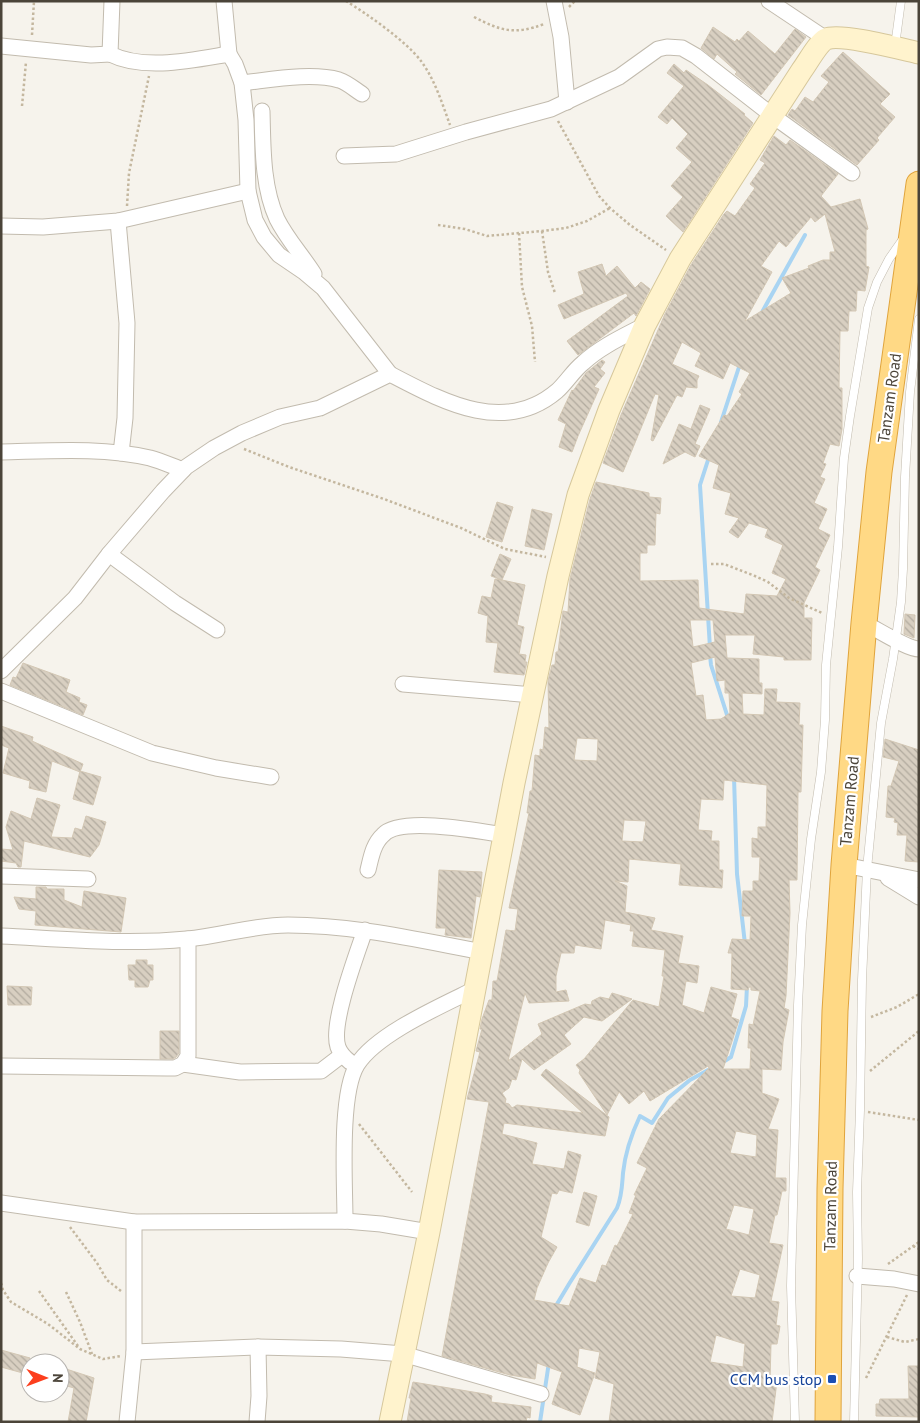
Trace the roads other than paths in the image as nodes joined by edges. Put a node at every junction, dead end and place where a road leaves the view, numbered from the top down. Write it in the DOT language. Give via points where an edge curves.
graph roads {
  1 [pos="112,1"];
  2 [pos="224,1"];
  3 [pos="554,1"];
  4 [pos="768,1"];
  5 [pos="902,1"];
  6 [pos="826,39"];
  7 [pos="1,46"];
  8 [pos="894,48"];
  9 [pos="919,53"];
  10 [pos="110,54"];
  11 [pos="229,54"];
  12 [pos="242,83"];
  13 [pos="362,94"];
  14 [pos="567,102"];
  15 [pos="262,111"];
  16 [pos="773,116"];
  17 [pos="344,156"];
  18 [pos="852,173"];
  19 [pos="919,184"];
  20 [pos="248,191"];
  21 [pos="122,220"];
  22 [pos="916,224"];
  23 [pos="1,226"];
  24 [pos="323,288"];
  25 [pos="919,319"];
  26 [pos="645,325"];
  27 [pos="390,374"];
  28 [pos="1,452"];
  29 [pos="121,453"];
  30 [pos="182,470"];
  31 [pos="109,554"];
  32 [pos="864,623"];
  33 [pos="217,630"];
  34 [pos="896,639"];
  35 [pos="919,649"];
  36 [pos="1,671"];
  37 [pos="403,684"];
  38 [pos="1,691"];
  39 [pos="532,695"];
  40 [pos="271,777"];
  41 [pos="504,835"];
  42 [pos="863,868"];
  43 [pos="368,870"];
  44 [pos="1,876"];
  45 [pos="88,879"];
  46 [pos="919,880"];
  47 [pos="919,897"];
  48 [pos="364,930"];
  49 [pos="1,936"];
  50 [pos="188,939"];
  51 [pos="483,952"];
  52 [pos="475,989"];
  53 [pos="342,1055"];
  54 [pos="183,1064"];
  55 [pos="1,1066"];
  56 [pos="356,1067"];
  57 [pos="1,1203"];
  58 [pos="345,1221"];
  59 [pos="134,1222"];
  60 [pos="429,1232"];
  61 [pos="862,1276"];
  62 [pos="916,1283"];
  63 [pos="258,1346"];
  64 [pos="134,1352"];
  65 [pos="403,1354"];
  66 [pos="541,1394"];
  67 [pos="127,1421"];
  68 [pos="257,1422"];
  69 [pos="390,1422"];
  70 [pos="795,1422"];
  71 [pos="828,1422"];
  72 [pos="854,1422"];
  1 -- 10 [label="street"];
  2 -- 11 [label="street"];
  3 -- 14 [label="street"];
  4 -- 6 [label="street"];
  5 -- 8 [label="lane"];
  6 -- 8 [label="main road" via="850,39"];
  6 -- 16 [label="main road"];
  7 -- 10 [label="street"];
  8 -- 9 [label="main road"];
  10 -- 11 [label="street" via="129,61 152,62"];
  11 -- 12 [label="street"];
  12 -- 13 [label="street" via="286,78 333,79"];
  12 -- 20 [label="street"];
  14 -- 16 [label="street" via="619,76 658,49 674,47 696,56"];
  14 -- 17 [label="street" via="396,154"];
  15 -- 24 [label="street" via="269,196 291,242"];
  16 -- 18 [label="street"];
  16 -- 26 [label="main road" via="680,259"];
  19 -- 22 [label="highway, Tanzam Road"];
  20 -- 21 [label="street"];
  20 -- 24 [label="street" via="255,220 264,237 279,255"];
  21 -- 23 [label="street" via="43,227"];
  21 -- 29 [label="street" via="127,324"];
  22 -- 32 [label="highway, Tanzam Road" via="879,472"];
  22 -- 70 [label="lane" via="889,259 868,308 844,458 826,665 821,772 802,925 791,1286"];
  24 -- 27 [label="street"];
  25 -- 34 [label="lane" via="910,392 903,569"];
  26 -- 27 [label="street" via="583,363 558,391 511,413 495,414 471,409"];
  26 -- 39 [label="main road" via="578,494"];
  27 -- 30 [label="street" via="327,405 280,417 226,442"];
  28 -- 29 [label="street"];
  29 -- 30 [label="street" via="150,458"];
  30 -- 31 [label="street"];
  31 -- 33 [label="street"];
  31 -- 36 [label="street" via="75,598"];
  32 -- 34 [label="street"];
  32 -- 42 [label="highway, Tanzam Road"];
  34 -- 35 [label="street" via="903,645"];
  34 -- 42 [label="lane" via="880,723"];
  37 -- 39 [label="street"];
  38 -- 40 [label="street" via="152,753"];
  39 -- 41 [label="main road"];
  41 -- 43 [label="street" via="430,826 394,828 377,842"];
  41 -- 51 [label="main road"];
  42 -- 46 [label="street"];
  42 -- 47 [label="street"];
  42 -- 61 [label="lane" via="857,1192"];
  42 -- 71 [label="highway, Tanzam Road" via="836,1010 830,1179"];
  44 -- 45 [label="street"];
  48 -- 50 [label="street" via="273,925"];
  48 -- 51 [label="street"];
  48 -- 53 [label="street" via="340,1011 337,1033"];
  49 -- 50 [label="street"];
  50 -- 54 [label="street" via="188,1056"];
  51 -- 52 [label="main road"];
  52 -- 56 [label="street" via="400,1028 363,1057"];
  52 -- 60 [label="main road"];
  53 -- 54 [label="street" via="320,1071 240,1072"];
  53 -- 56 [label="street"];
  54 -- 55 [label="street" via="175,1068"];
  56 -- 58 [label="street" via="346,1110"];
  57 -- 59 [label="street"];
  58 -- 59 [label="street"];
  58 -- 60 [label="street"];
  59 -- 64 [label="street"];
  60 -- 65 [label="main road"];
  61 -- 62 [label="street"];
  61 -- 72 [label="lane"];
  63 -- 64 [label="street"];
  63 -- 65 [label="street"];
  63 -- 68 [label="street"];
  64 -- 67 [label="street"];
  65 -- 66 [label="street"];
  65 -- 69 [label="main road"];
}
